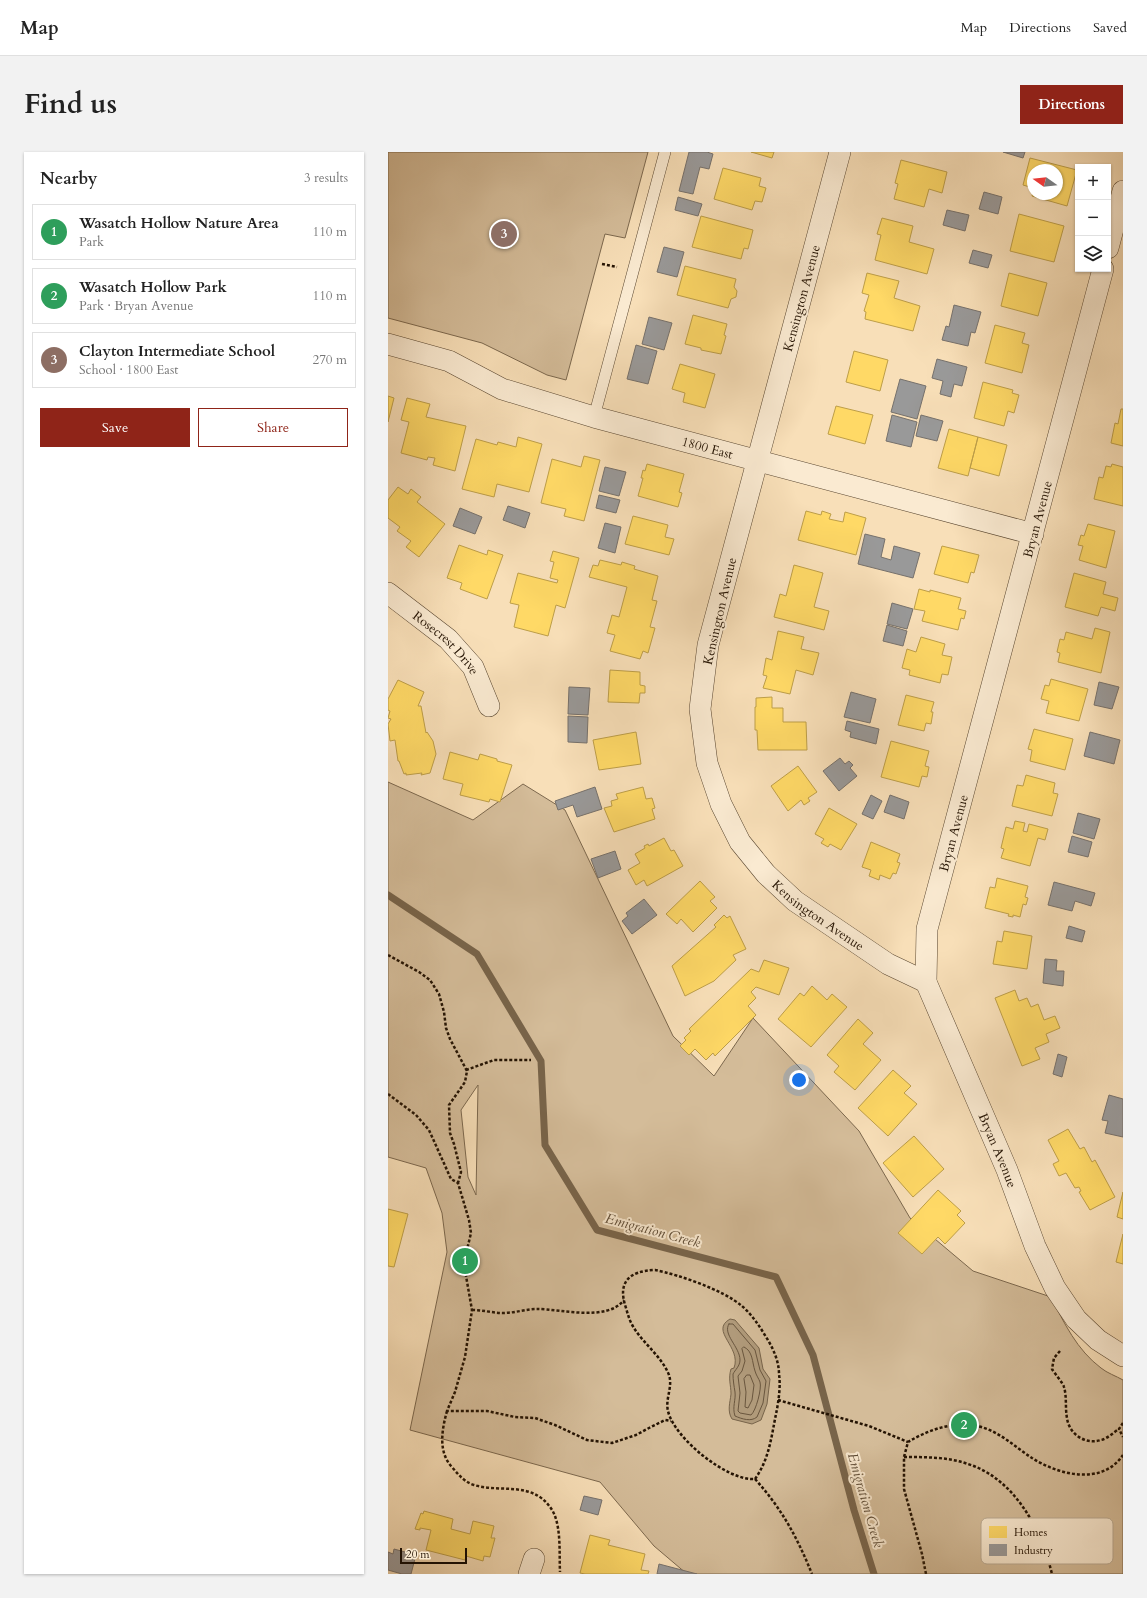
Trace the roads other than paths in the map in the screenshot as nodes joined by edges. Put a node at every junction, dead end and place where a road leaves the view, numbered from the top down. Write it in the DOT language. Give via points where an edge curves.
graph roads {
  1 [pos="665,152"];
  2 [pos="840,152"];
  3 [pos="1123,192"];
  4 [pos="1111,237"];
  5 [pos="1102,272"];
  6 [pos="388,344"];
  7 [pos="594,417"];
  8 [pos="758,461"];
  9 [pos="1033,534"];
  10 [pos="388,593"];
  11 [pos="489,706"];
  12 [pos="926,982"];
  13 [pos="1123,1356"];
  1 -- 7 [label="lane"];
  2 -- 8 [label="street, Kensington Avenue"];
  3 -- 4 [label="street"];
  5 -- 9 [label="street, Bryan Avenue"];
  6 -- 7 [label="street, 1800 East" via="449,361 502,389"];
  7 -- 8 [label="street, 1800 East"];
  8 -- 9 [label="street, 1800 East"];
  8 -- 12 [label="street, Kensington Avenue" via="708,645 700,709 707,763 721,804 740,842 766,874 794,901 888,964"];
  9 -- 12 [label="street, Bryan Avenue" via="927,929"];
  10 -- 11 [label="street, Rosecrest Drive" via="448,639 473,667"];
  12 -- 13 [label="street, Bryan Avenue" via="1007,1170 1035,1246 1055,1288 1076,1319 1098,1340"];
}
